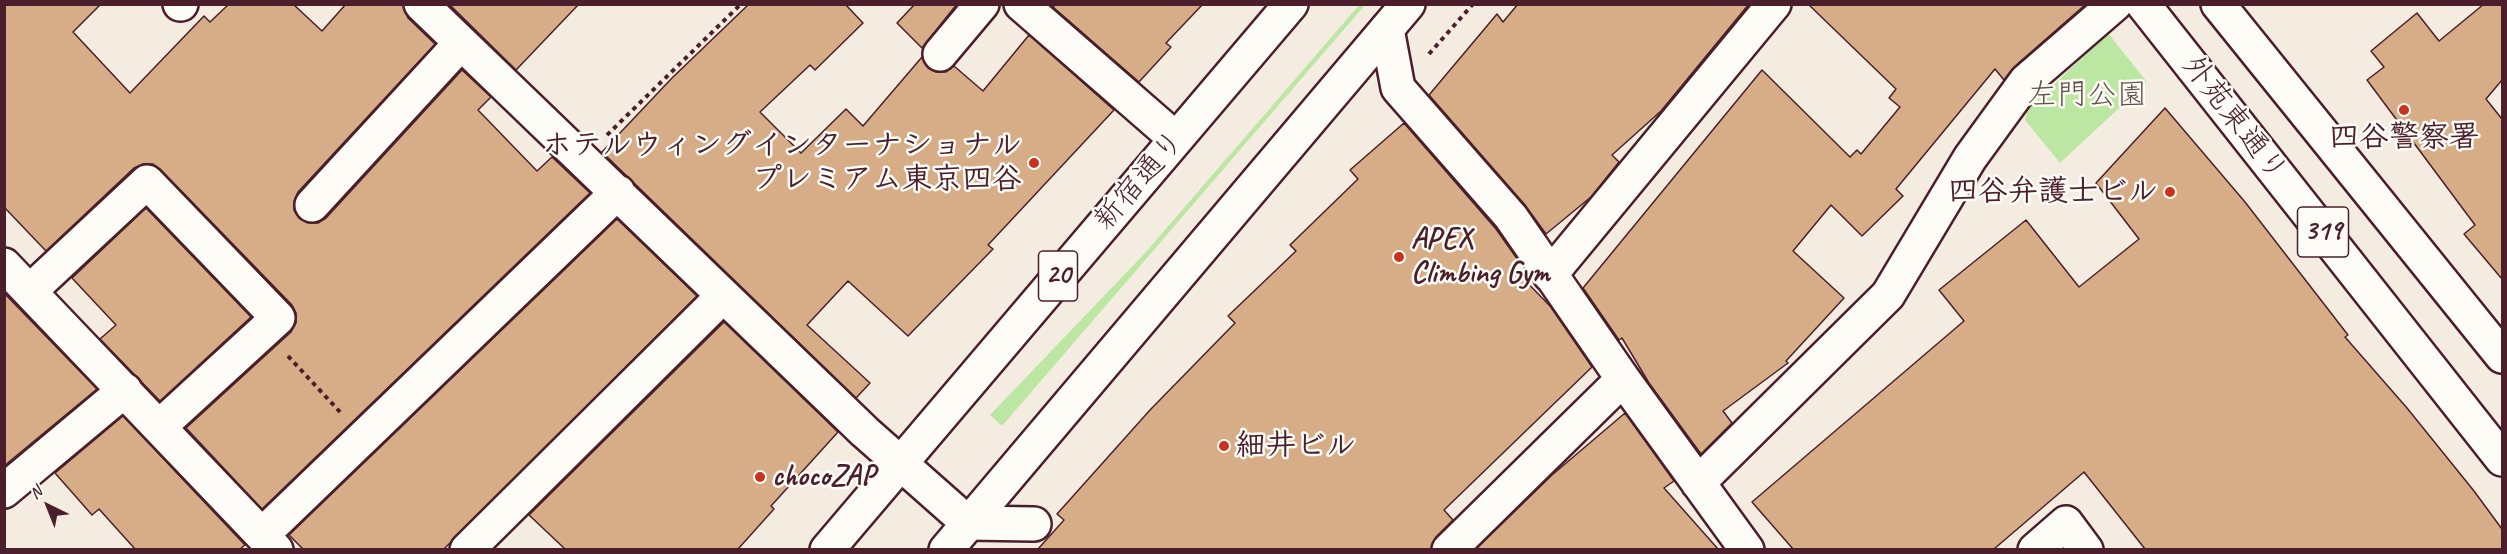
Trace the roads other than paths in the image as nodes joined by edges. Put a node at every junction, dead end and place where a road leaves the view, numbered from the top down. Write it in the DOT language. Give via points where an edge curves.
graph roads {
  1 [pos="421,4"];
  2 [pos="982,4"];
  3 [pos="1021,4"];
  4 [pos="1292,4"];
  5 [pos="1774,4"];
  6 [pos="2115,4"];
  7 [pos="2144,4"];
  8 [pos="2218,4"];
  9 [pos="1398,16"];
  10 [pos="461,43"];
  11 [pos="940,54"];
  12 [pos="1176,139"];
  13 [pos="618,192"];
  14 [pos="312,205"];
  15 [pos="4,265"];
  16 [pos="1550,275"];
  17 [pos="30,291"];
  18 [pos="723,296"];
  19 [pos="2502,356"];
  20 [pos="1623,379"];
  21 [pos="125,390"];
  22 [pos="159,427"];
  23 [pos="2502,459"];
  24 [pos="900,463"];
  25 [pos="1698,483"];
  26 [pos="4,491"];
  27 [pos="968,523"];
  28 [pos="1034,524"];
  29 [pos="269,545"];
  30 [pos="1738,546"];
  31 [pos="466,549"];
  32 [pos="827,549"];
  33 [pos="946,549"];
  34 [pos="1449,549"];
  35 [pos="2035,549"];
  36 [pos="2086,549"];
  1 -- 10 [label="main road"];
  2 -- 11 [label="main road"];
  3 -- 12 [label="main road"];
  4 -- 12 [label="main road, 新宿通り / 20"];
  5 -- 16 [label="main road"];
  6 -- 25 [label="main road" via="2026,81 1970,158 1888,295"];
  7 -- 23 [label="main road, 外苑東通り / 319"];
  8 -- 19 [label="main road, 外苑東通り / 319"];
  9 -- 16 [label="main road" via="1398,88 1511,217"];
  9 -- 27 [label="main road"];
  10 -- 13 [label="main road"];
  10 -- 14 [label="main road"];
  12 -- 24 [label="main road, 新宿通り / 20"];
  13 -- 18 [label="main road"];
  13 -- 29 [label="main road" via="366,438"];
  15 -- 17 [label="main road"];
  16 -- 20 [label="main road"];
  17 -- 21 [label="main road"];
  17 -- 22 [label="main road" via="147,182 278,318"];
  18 -- 24 [label="main road"];
  18 -- 31 [label="main road"];
  20 -- 25 [label="main road"];
  20 -- 34 [label="main road"];
  21 -- 22 [label="main road"];
  21 -- 26 [label="main road"];
  22 -- 29 [label="main road"];
  24 -- 27 [label="main road"];
  24 -- 32 [label="main road, 新宿通り / 20"];
  25 -- 30 [label="main road"];
  27 -- 28 [label="main road"];
  27 -- 33 [label="main road"];
  35 -- 36 [label="main road" via="2066,523"];
}
